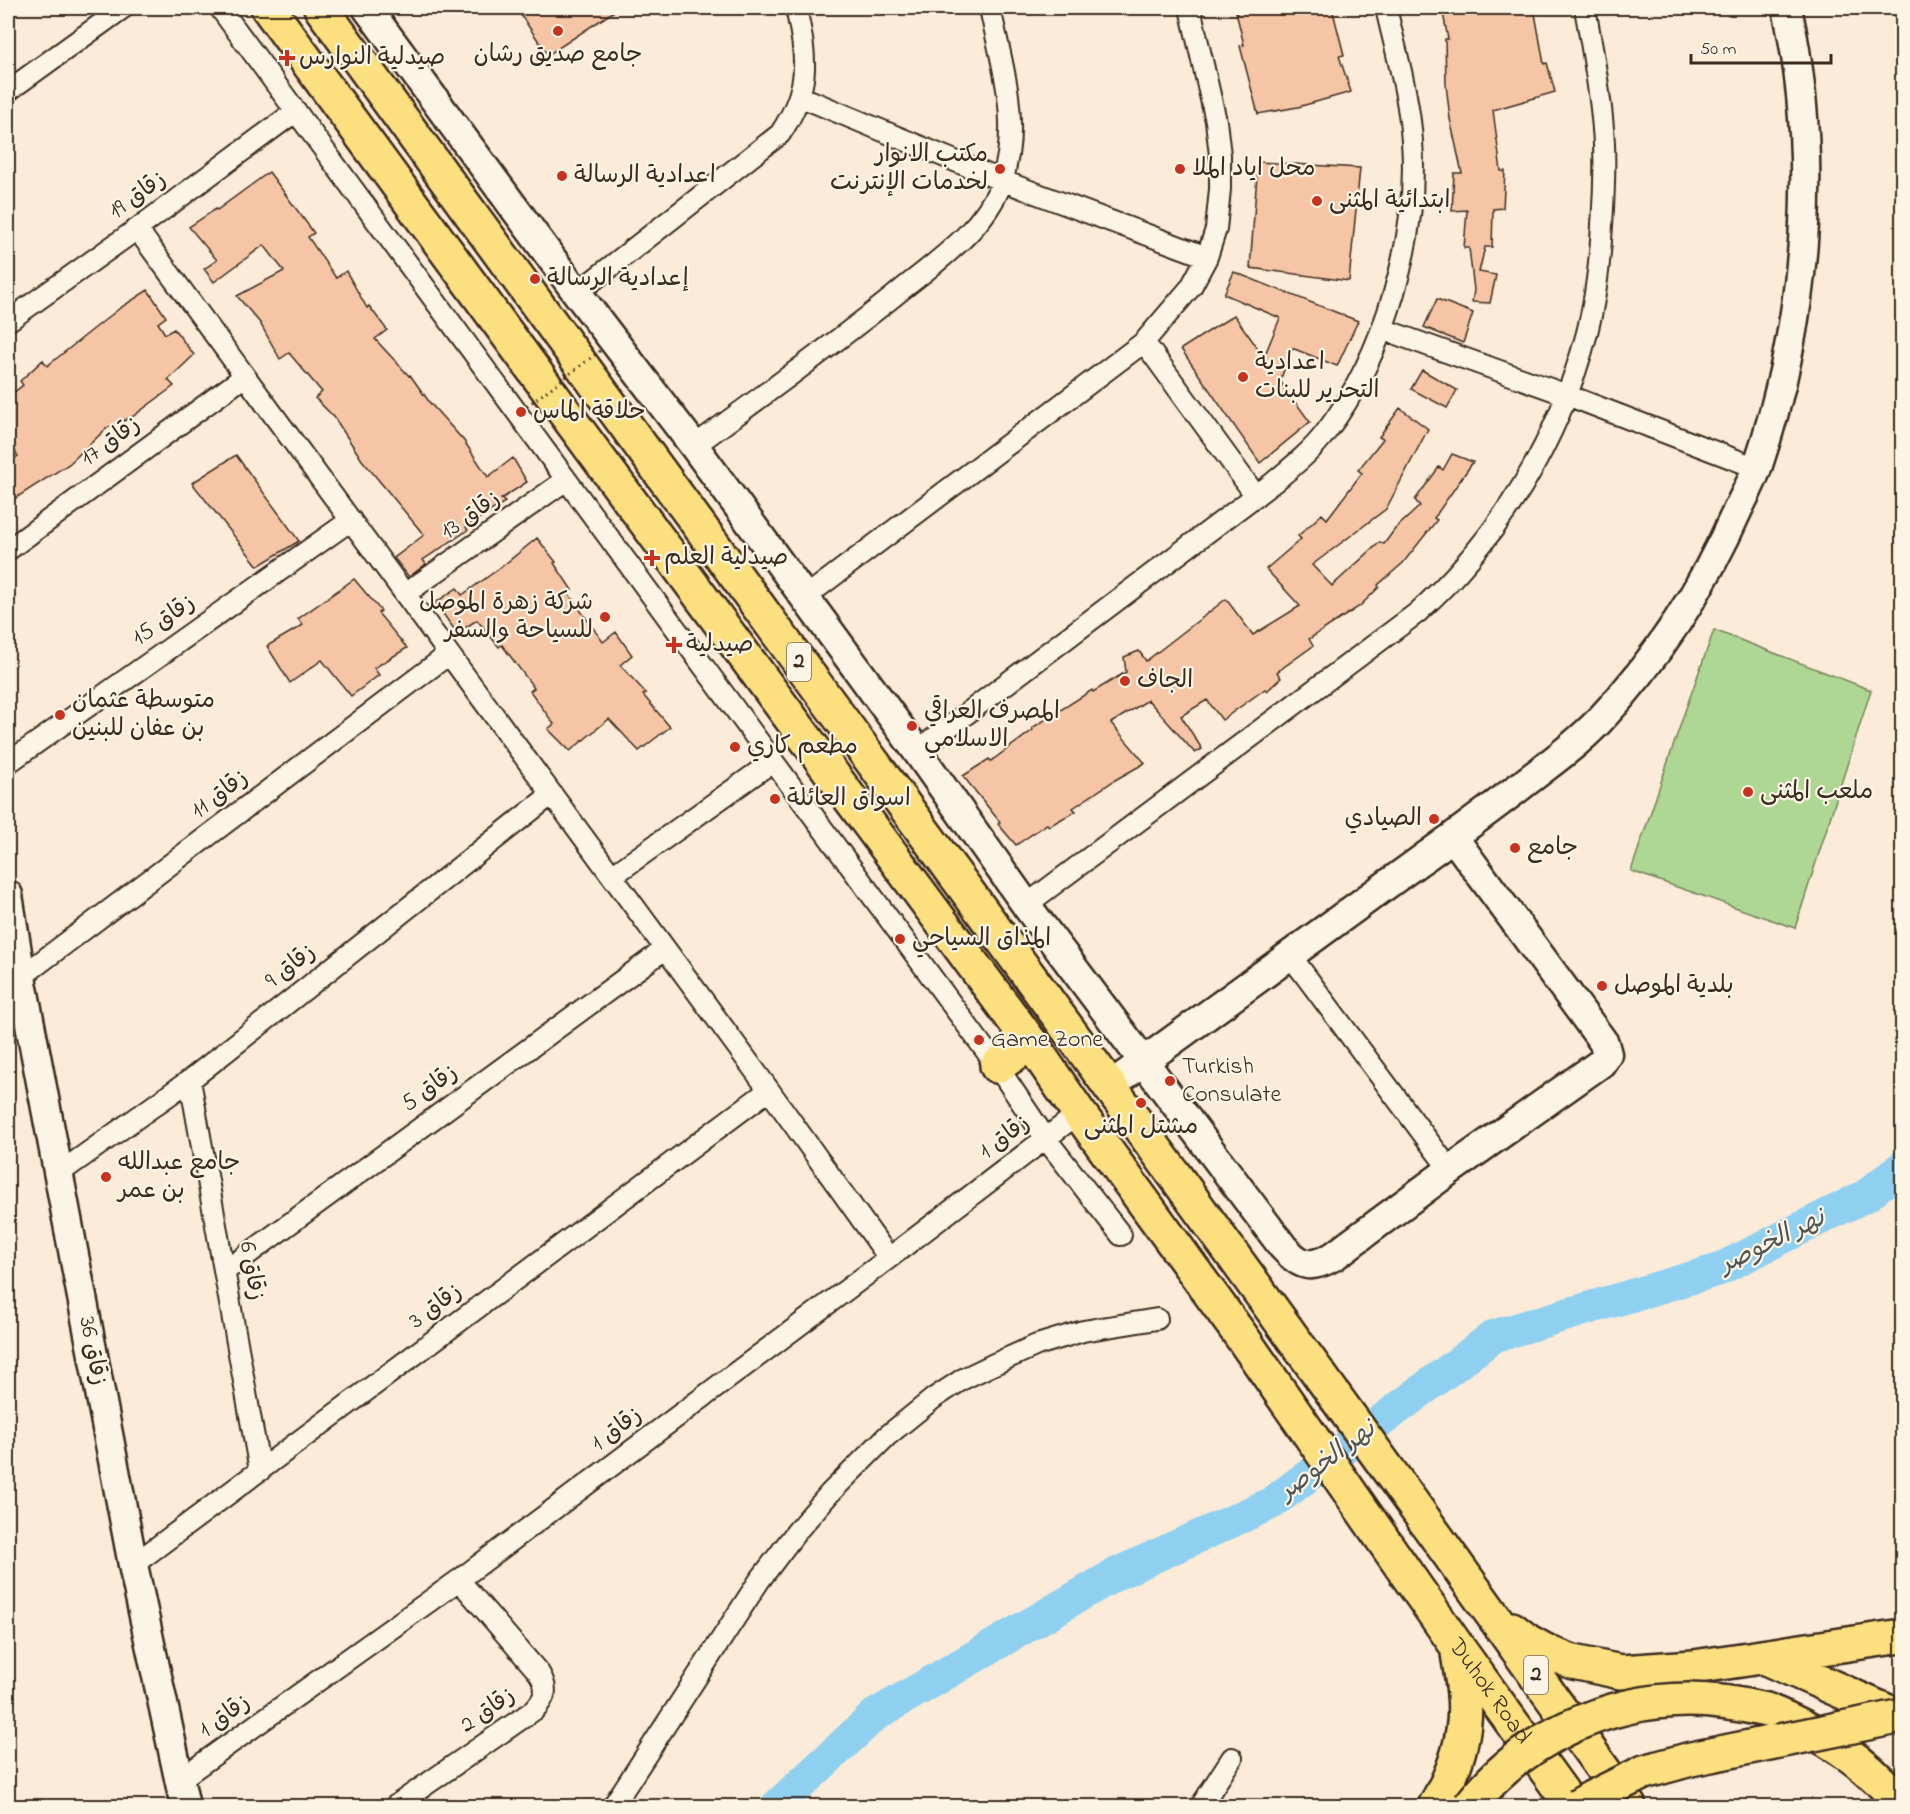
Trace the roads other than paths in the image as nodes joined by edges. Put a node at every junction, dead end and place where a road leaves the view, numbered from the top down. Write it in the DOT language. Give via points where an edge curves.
graph roads {
  1 [pos="123,8"];
  2 [pos="220,8"];
  3 [pos="268,8"];
  4 [pos="321,8"];
  5 [pos="367,8"];
  6 [pos="796,8"];
  7 [pos="990,8"];
  8 [pos="1190,8"];
  9 [pos="1386,8"];
  10 [pos="1585,8"];
  11 [pos="1787,8"];
  12 [pos="8,91"];
  13 [pos="799,96"];
  14 [pos="296,111"];
  15 [pos="1003,181"];
  16 [pos="137,229"];
  17 [pos="1207,257"];
  18 [pos="577,293"];
  19 [pos="8,321"];
  20 [pos="1382,329"];
  21 [pos="1144,342"];
  22 [pos="245,376"];
  23 [pos="1567,395"];
  24 [pos="694,446"];
  25 [pos="1757,468"];
  26 [pos="566,480"];
  27 [pos="1256,496"];
  28 [pos="351,520"];
  29 [pos="8,550"];
  30 [pos="405,594"];
  31 [pos="804,598"];
  32 [pos="449,654"];
  33 [pos="917,751"];
  34 [pos="772,762"];
  35 [pos="8,763"];
  36 [pos="552,794"];
  37 [pos="1453,837"];
  38 [pos="612,876"];
  39 [pos="8,895"];
  40 [pos="1026,905"];
  41 [pos="665,949"];
  42 [pos="1290,955"];
  43 [pos="21,977"];
  44 [pos="1031,1043"];
  45 [pos="1143,1062"];
  46 [pos="997,1066"];
  47 [pos="190,1080"];
  48 [pos="1110,1086"];
  49 [pos="769,1090"];
  50 [pos="1079,1113"];
  51 [pos="1046,1139"];
  52 [pos="1450,1170"];
  53 [pos="58,1174"];
  54 [pos="1121,1235"];
  55 [pos="889,1258"];
  56 [pos="225,1271"];
  57 [pos="1158,1319"];
  58 [pos="260,1471"];
  59 [pos="133,1565"];
  60 [pos="459,1580"];
  61 [pos="1493,1614"];
  62 [pos="1902,1636"];
  63 [pos="1456,1646"];
  64 [pos="1763,1657"];
  65 [pos="1902,1717"];
  66 [pos="1232,1758"];
  67 [pos="1545,1769"];
  68 [pos="182,1793"];
  69 [pos="395,1806"];
  70 [pos="613,1806"];
  71 [pos="1201,1806"];
  72 [pos="1435,1806"];
  73 [pos="1470,1806"];
  74 [pos="1543,1806"];
  75 [pos="1572,1806"];
  76 [pos="1578,1806"];
  77 [pos="1629,1806"];
  78 [pos="1902,1806"];
  1 -- 12 [label="street"];
  2 -- 14 [label="street"];
  3 -- 44 [label="highway, 2"];
  4 -- 48 [label="highway, 2"];
  5 -- 18 [label="street"];
  6 -- 13 [label="street" via="805,56"];
  7 -- 15 [label="street" via="1010,104 1011,137"];
  8 -- 17 [label="street" via="1220,155 1216,229"];
  9 -- 20 [label="street" via="1406,96 1413,184 1409,230"];
  10 -- 23 [label="street" via="1604,132 1604,202 1599,268 1587,332"];
  11 -- 25 [label="street" via="1800,81 1805,140 1804,232 1794,319 1778,398"];
  13 -- 15 [label="street"];
  13 -- 18 [label="street" via="780,134"];
  14 -- 16 [label="street, زقاق 19"];
  14 -- 26 [label="street"];
  15 -- 17 [label="street"];
  15 -- 24 [label="street" via="991,205 956,246 863,321"];
  16 -- 19 [label="street, زقاق 19"];
  16 -- 22 [label="street"];
  17 -- 21 [label="street" via="1191,287"];
  18 -- 24 [label="street"];
  20 -- 23 [label="street"];
  20 -- 27 [label="street" via="1369,361 1326,433 1275,483"];
  21 -- 27 [label="street"];
  21 -- 31 [label="street"];
  22 -- 28 [label="street"];
  22 -- 29 [label="street, زقاق 17"];
  23 -- 25 [label="street"];
  23 -- 40 [label="street" via="1541,454 1508,510 1446,587 1417,613"];
  24 -- 31 [label="street"];
  25 -- 37 [label="street" via="1724,542 1682,614 1643,668 1597,723"];
  26 -- 30 [label="street, زقاق 13"];
  26 -- 34 [label="street"];
  27 -- 33 [label="street"];
  28 -- 30 [label="street"];
  28 -- 35 [label="street, زقاق 15"];
  30 -- 32 [label="street"];
  31 -- 33 [label="street"];
  32 -- 36 [label="street"];
  32 -- 43 [label="street, زقاق 11"];
  33 -- 40 [label="street"];
  34 -- 38 [label="street"];
  34 -- 46 [label="street"];
  36 -- 38 [label="street"];
  36 -- 47 [label="street, زقاق 9"];
  37 -- 42 [label="street"];
  37 -- 52 [label="street" via="1604,1043 1607,1054 1601,1063"];
  38 -- 41 [label="street"];
  39 -- 43 [label="street, زقاق 36"];
  40 -- 45 [label="street"];
  41 -- 49 [label="street"];
  41 -- 56 [label="street, زقاق 5"];
  42 -- 45 [label="street"];
  42 -- 52 [label="street"];
  43 -- 53 [label="street, زقاق 36"];
  44 -- 46 [label="highway"];
  44 -- 50 [label="highway, 2"];
  45 -- 48 [label="street"];
  45 -- 52 [label="street" via="1283,1247 1306,1265 1320,1264 1334,1256"];
  46 -- 51 [label="street"];
  47 -- 53 [label="street, زقاق 9"];
  47 -- 56 [label="street, زقاق 6"];
  48 -- 61 [label="highway, Duhok Road / 2"];
  49 -- 55 [label="street"];
  49 -- 58 [label="street, زقاق 3"];
  50 -- 51 [label="street, زقاق 1"];
  50 -- 63 [label="highway, Duhok Road / 2" via="1244,1340"];
  51 -- 54 [label="street"];
  51 -- 55 [label="street, زقاق 1"];
  53 -- 59 [label="street, زقاق 36"];
  55 -- 60 [label="street, زقاق 1"];
  56 -- 58 [label="street, زقاق 6"];
  57 -- 70 [label="street" via="1083,1331 1038,1345 963,1379 887,1436 830,1493 759,1581"];
  58 -- 59 [label="street, زقاق 3"];
  59 -- 68 [label="street, زقاق 36"];
  60 -- 68 [label="street, زقاق 1"];
  60 -- 69 [label="street, زقاق 2" via="539,1672 545,1692 534,1710"];
  61 -- 64 [label="highway" via="1549,1653 1613,1671"];
  61 -- 77 [label="highway, Duhok Road / 2"];
  62 -- 64 [label="highway"];
  63 -- 67 [label="highway, Duhok Road / 2"];
  63 -- 72 [label="highway" via="1464,1696 1461,1744 1445,1790"];
  64 -- 65 [label="highway"];
  65 -- 76 [label="highway, bridge" via="1644,1772"];
  66 -- 71 [label="street"];
  67 -- 74 [label="highway"];
  67 -- 75 [label="highway, Duhok Road / 2"];
  73 -- 78 [label="highway, bridge" via="1507,1767 1573,1725 1610,1711 1688,1700 1766,1710 1802,1725 1867,1768"];
}
